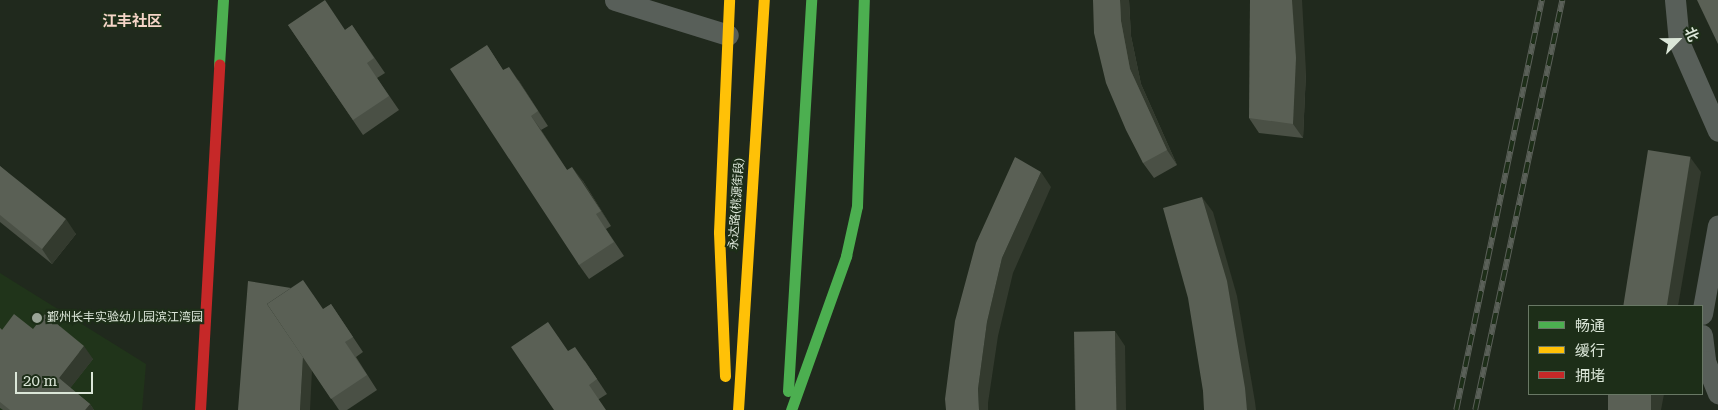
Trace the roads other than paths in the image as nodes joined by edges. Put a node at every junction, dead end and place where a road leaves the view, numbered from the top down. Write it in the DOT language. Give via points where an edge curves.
graph roads {
  1 [pos="223,0"];
  2 [pos="615,0"];
  3 [pos="730,0"];
  4 [pos="764,0"];
  5 [pos="812,0"];
  6 [pos="864,0"];
  7 [pos="1675,0"];
  8 [pos="728,35"];
  9 [pos="1718,131"];
  10 [pos="1718,226"];
  11 [pos="1703,308"];
  12 [pos="1703,344"];
  13 [pos="1718,394"];
  14 [pos="726,400"];
  15 [pos="200,410"];
  16 [pos="738,410"];
  17 [pos="786,410"];
  18 [pos="791,410"];
  1 -- 15 [label="main road"];
  2 -- 8 [label="street"];
  3 -- 8 [label="main road"];
  4 -- 16 [label="main road, 永达路(桃源街段)"];
  5 -- 17 [label="main road"];
  6 -- 18 [label="main road" via="856,206 846,256"];
  7 -- 9 [label="street" via="1679,42"];
  8 -- 14 [label="main road" via="719,232"];
  10 -- 11 [label="street"];
  12 -- 13 [label="street" via="1705,361"];
}
